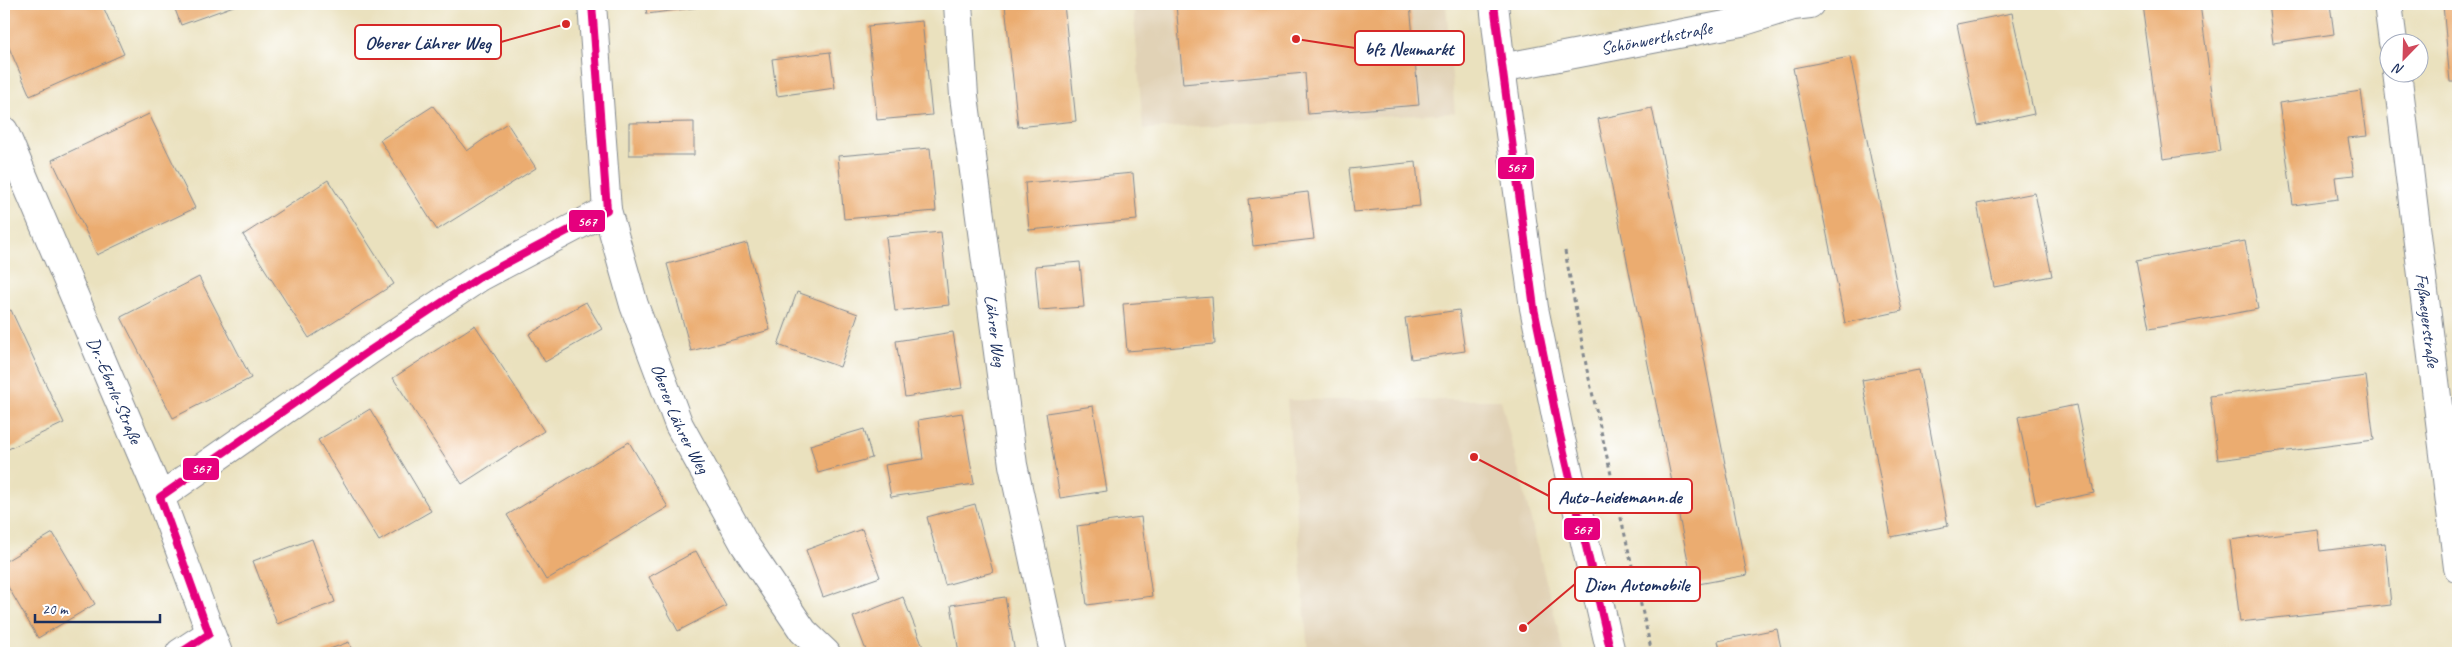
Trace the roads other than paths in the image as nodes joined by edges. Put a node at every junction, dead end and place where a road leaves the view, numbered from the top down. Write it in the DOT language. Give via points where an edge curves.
graph roads {
  1 [pos="592,4"];
  2 [pos="958,4"];
  3 [pos="1494,4"];
  4 [pos="1810,4"];
  5 [pos="2388,4"];
  6 [pos="2392,32"];
  7 [pos="1500,68"];
  8 [pos="2398,82"];
  9 [pos="4,131"];
  10 [pos="607,210"];
  11 [pos="160,497"];
  12 [pos="2458,568"];
  13 [pos="214,644"];
  14 [pos="180,653"];
  15 [pos="826,653"];
  16 [pos="1054,653"];
  17 [pos="1611,653"];
  1 -- 10 [label="street, Oberer Lährer Weg"];
  2 -- 16 [label="street, Lährer Weg" via="964,96 1013,465"];
  3 -- 7 [label="street"];
  4 -- 7 [label="street, Schönwerthstraße" via="1740,22"];
  5 -- 6 [label="street"];
  7 -- 17 [label="street" via="1534,308"];
  8 -- 12 [label="street, Feßmeyerstraße"];
  9 -- 11 [label="street, Dr.-Eberle-Straße"];
  10 -- 11 [label="street" via="480,277"];
  10 -- 15 [label="street, Oberer Lährer Weg" via="634,305 679,425 745,545 803,631"];
  11 -- 13 [label="street, Dr.-Eberle-Straße"];
  13 -- 14 [label="street"];
}
